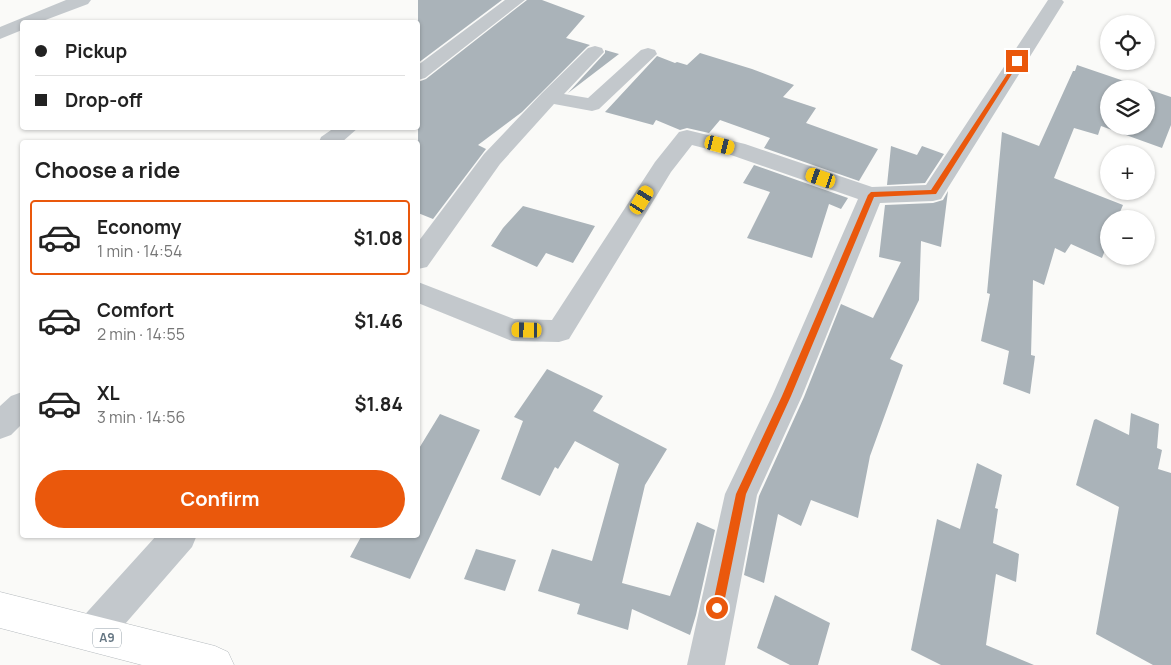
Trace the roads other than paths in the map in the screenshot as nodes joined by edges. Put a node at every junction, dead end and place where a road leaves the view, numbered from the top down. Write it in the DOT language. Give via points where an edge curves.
graph roads {
  1 [pos="34,0"];
  2 [pos="82,0"];
  3 [pos="516,0"];
  4 [pos="1056,2"];
  5 [pos="53,12"];
  6 [pos="32,20"];
  7 [pos="20,25"];
  8 [pos="0,34"];
  9 [pos="595,52"];
  10 [pos="648,54"];
  11 [pos="420,72"];
  12 [pos="549,97"];
  13 [pos="344,130"];
  14 [pos="332,140"];
  15 [pos="871,195"];
  16 [pos="420,257"];
  17 [pos="420,293"];
  18 [pos="20,408"];
  19 [pos="0,425"];
  20 [pos="177,538"];
  21 [pos="0,610"];
  22 [pos="92,634"];
  23 [pos="215,665"];
  24 [pos="706,665"];
  1 -- 5 [label="street"];
  2 -- 5 [label="street"];
  3 -- 11 [label="street"];
  4 -- 15 [label="street" via="933,193"];
  5 -- 6 [label="street"];
  7 -- 8 [label="street"];
  9 -- 12 [label="street"];
  10 -- 12 [label="street" via="592,105"];
  12 -- 16 [label="street" via="492,159"];
  13 -- 14 [label="street"];
  15 -- 17 [label="street" via="737,149 687,137 663,167 559,331 512,330"];
  15 -- 24 [label="street" via="787,396 741,494"];
  18 -- 19 [label="street"];
  20 -- 22 [label="street"];
  21 -- 22 [label="main road, A9"];
  22 -- 23 [label="main road, A9"];
}
